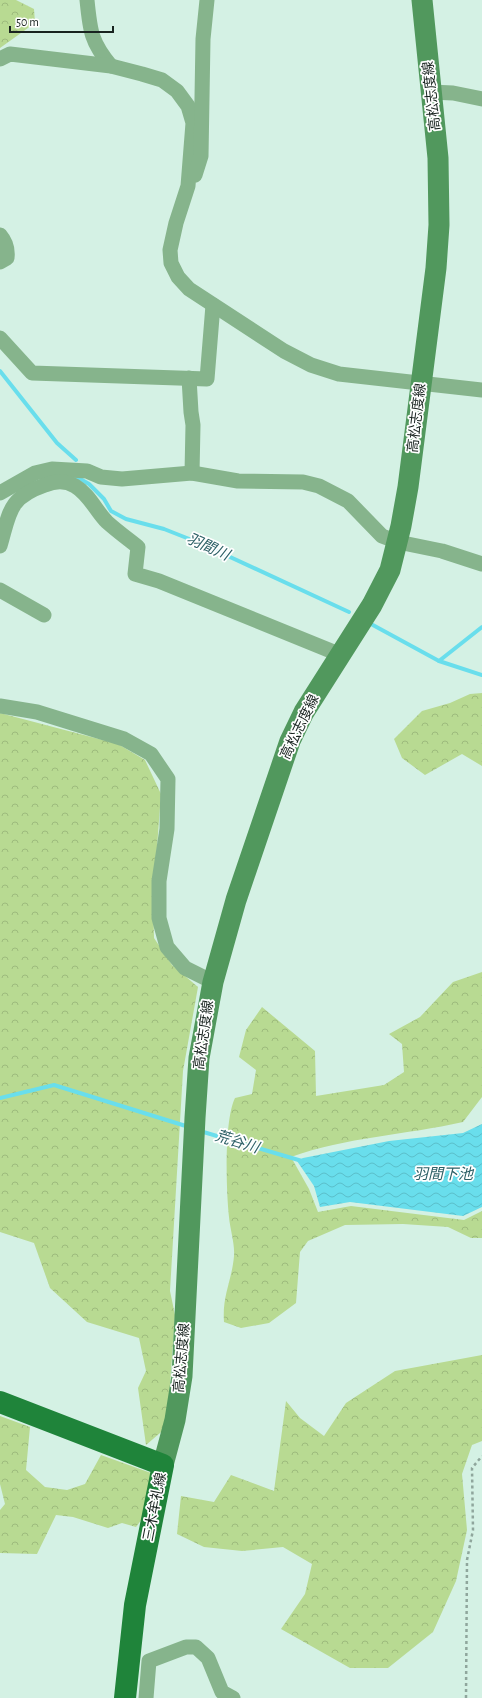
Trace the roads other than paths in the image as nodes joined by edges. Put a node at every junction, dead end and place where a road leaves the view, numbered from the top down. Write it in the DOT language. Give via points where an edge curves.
graph roads {
  1 [pos="87,0"];
  2 [pos="207,0"];
  3 [pos="422,0"];
  4 [pos="0,59"];
  5 [pos="111,66"];
  6 [pos="431,92"];
  7 [pos="482,99"];
  8 [pos="188,186"];
  9 [pos="0,235"];
  10 [pos="0,262"];
  11 [pos="213,305"];
  12 [pos="0,338"];
  13 [pos="189,378"];
  14 [pos="421,382"];
  15 [pos="482,390"];
  16 [pos="192,473"];
  17 [pos="65,475"];
  18 [pos="0,492"];
  19 [pos="398,542"];
  20 [pos="0,546"];
  21 [pos="482,564"];
  22 [pos="0,590"];
  23 [pos="44,615"];
  24 [pos="341,654"];
  25 [pos="0,706"];
  26 [pos="213,982"];
  27 [pos="0,1402"];
  28 [pos="163,1465"];
  29 [pos="125,1698"];
  30 [pos="146,1698"];
  31 [pos="233,1698"];
  1 -- 5 [label="street" via="93,40 98,51"];
  2 -- 8 [label="street" via="203,39 201,156 193,180"];
  3 -- 6 [label="main road, 高松志度線"];
  4 -- 5 [label="street" via="10,54"];
  5 -- 8 [label="street" via="162,80 177,91 188,106 193,123"];
  6 -- 7 [label="street" via="453,93"];
  6 -- 14 [label="main road, 高松志度線" via="438,158 439,225"];
  8 -- 11 [label="street" via="170,250 171,263 178,277 189,289"];
  9 -- 10 [label="street" via="8,252 7,258"];
  11 -- 13 [label="street" via="207,379"];
  11 -- 14 [label="street" via="284,351 311,365 339,374"];
  12 -- 13 [label="street" via="32,373"];
  13 -- 16 [label="street" via="193,425"];
  14 -- 15 [label="street"];
  14 -- 19 [label="main road, 高松志度線" via="408,487"];
  16 -- 17 [label="street" via="122,479 102,477 87,471"];
  16 -- 19 [label="street" via="238,480 303,482 319,486 348,501 382,536"];
  17 -- 18 [label="street" via="52,468 35,473"];
  17 -- 20 [label="street" via="28,491 16,501 8,515"];
  17 -- 24 [label="street" via="107,521 138,547 135,574 160,581"];
  19 -- 21 [label="street" via="442,551"];
  19 -- 24 [label="main road, 高松志度線" via="390,570 372,606"];
  22 -- 23 [label="street"];
  24 -- 26 [label="main road, 高松志度線" via="304,712 290,741 236,900"];
  25 -- 26 [label="street" via="37,712 124,739 151,754 168,779 167,829 159,881 159,918 167,947 185,968"];
  26 -- 28 [label="main road, 高松志度線" via="200,1058 194,1118 182,1376 175,1420"];
  27 -- 28 [label="main road, 三木牟礼線"];
  28 -- 29 [label="main road, 三木牟礼線" via="135,1605"];
  30 -- 31 [label="street" via="149,1662 186,1647 196,1647 208,1658 222,1692"];
}
